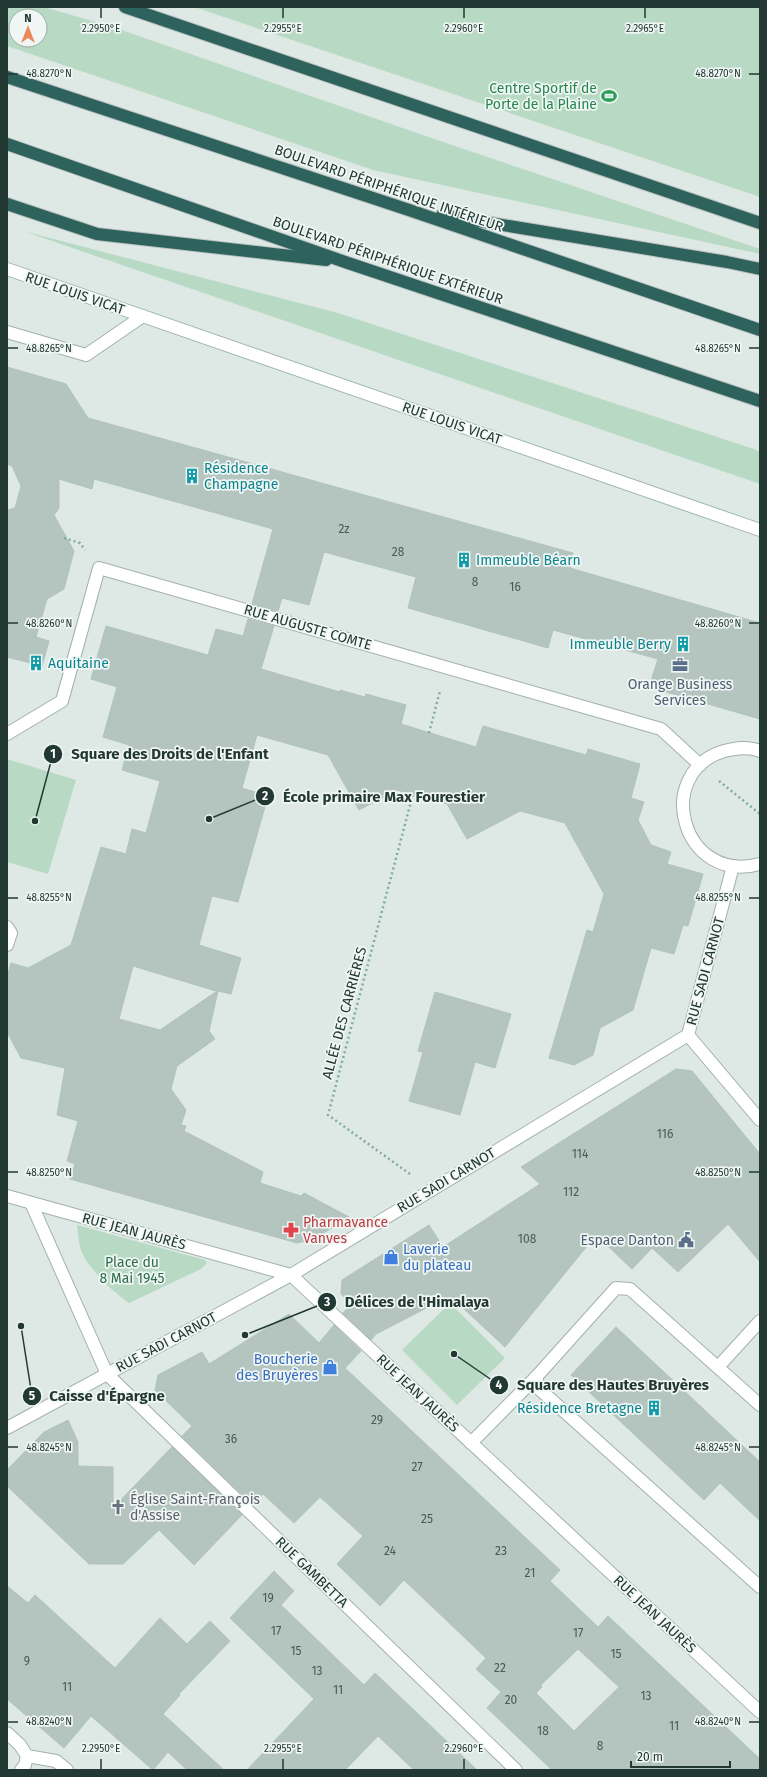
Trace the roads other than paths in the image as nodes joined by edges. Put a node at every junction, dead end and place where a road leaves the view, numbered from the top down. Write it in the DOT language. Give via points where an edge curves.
graph roads {
  1 [pos="125,7"];
  2 [pos="7,77"];
  3 [pos="7,144"];
  4 [pos="7,204"];
  5 [pos="409,210"];
  6 [pos="760,223"];
  7 [pos="348,263"];
  8 [pos="7,269"];
  9 [pos="760,269"];
  10 [pos="143,316"];
  11 [pos="760,330"];
  12 [pos="7,332"];
  13 [pos="760,401"];
  14 [pos="760,530"];
  15 [pos="7,734"];
  16 [pos="760,751"];
  17 [pos="700,765"];
  18 [pos="760,864"];
  19 [pos="733,866"];
  20 [pos="7,927"];
  21 [pos="7,945"];
  22 [pos="688,1034"];
  23 [pos="760,1120"];
  24 [pos="7,1196"];
  25 [pos="31,1203"];
  26 [pos="291,1275"];
  27 [pos="760,1321"];
  28 [pos="718,1368"];
  29 [pos="107,1374"];
  30 [pos="537,1376"];
  31 [pos="760,1405"];
  32 [pos="7,1428"];
  33 [pos="471,1443"];
  34 [pos="760,1587"];
  35 [pos="760,1712"];
  36 [pos="7,1733"];
  37 [pos="27,1756"];
  38 [pos="21,1770"];
  39 [pos="67,1770"];
  40 [pos="516,1770"];
  1 -- 6 [label="highway"];
  2 -- 5 [label="highway, BOULEVARD PÉRIPHÉRIQUE INTÉRIEUR"];
  3 -- 7 [label="highway, BOULEVARD PÉRIPHÉRIQUE EXTÉRIEUR"];
  4 -- 7 [label="highway" via="97,234"];
  5 -- 9 [label="highway"];
  5 -- 11 [label="highway, BOULEVARD PÉRIPHÉRIQUE INTÉRIEUR"];
  7 -- 13 [label="highway, BOULEVARD PÉRIPHÉRIQUE EXTÉRIEUR"];
  8 -- 10 [label="street, RUE LOUIS VICAT"];
  10 -- 12 [label="street, RUE LOUIS VICAT" via="86,355"];
  10 -- 14 [label="street, RUE LOUIS VICAT"];
  15 -- 17 [label="street, RUE AUGUSTE COMTE" via="62,701 99,568 661,728"];
  16 -- 17 [label="street" via="754,748 734,748 716,754"];
  17 -- 19 [label="street" via="689,780 683,798 683,816 689,834 700,849 715,860"];
  18 -- 19 [label="street"];
  19 -- 22 [label="street, RUE SADI CARNOT"];
  20 -- 21 [label="street" via="11,933"];
  22 -- 23 [label="street"];
  22 -- 26 [label="street, RUE SADI CARNOT"];
  24 -- 25 [label="street, RUE JEAN JAURÈS"];
  25 -- 26 [label="street, RUE JEAN JAURÈS"];
  25 -- 29 [label="street"];
  26 -- 29 [label="street, RUE SADI CARNOT"];
  26 -- 33 [label="street, RUE JEAN JAURÈS"];
  27 -- 28 [label="street"];
  28 -- 30 [label="street" via="630,1289 616,1288"];
  28 -- 31 [label="street"];
  29 -- 32 [label="street, RUE SADI CARNOT"];
  29 -- 40 [label="street, RUE GAMBETTA"];
  30 -- 33 [label="street"];
  30 -- 34 [label="street" via="537,1387"];
  33 -- 35 [label="street, RUE JEAN JAURÈS"];
  36 -- 37 [label="street"];
  37 -- 38 [label="street"];
  37 -- 39 [label="street" via="56,1761"];
}
